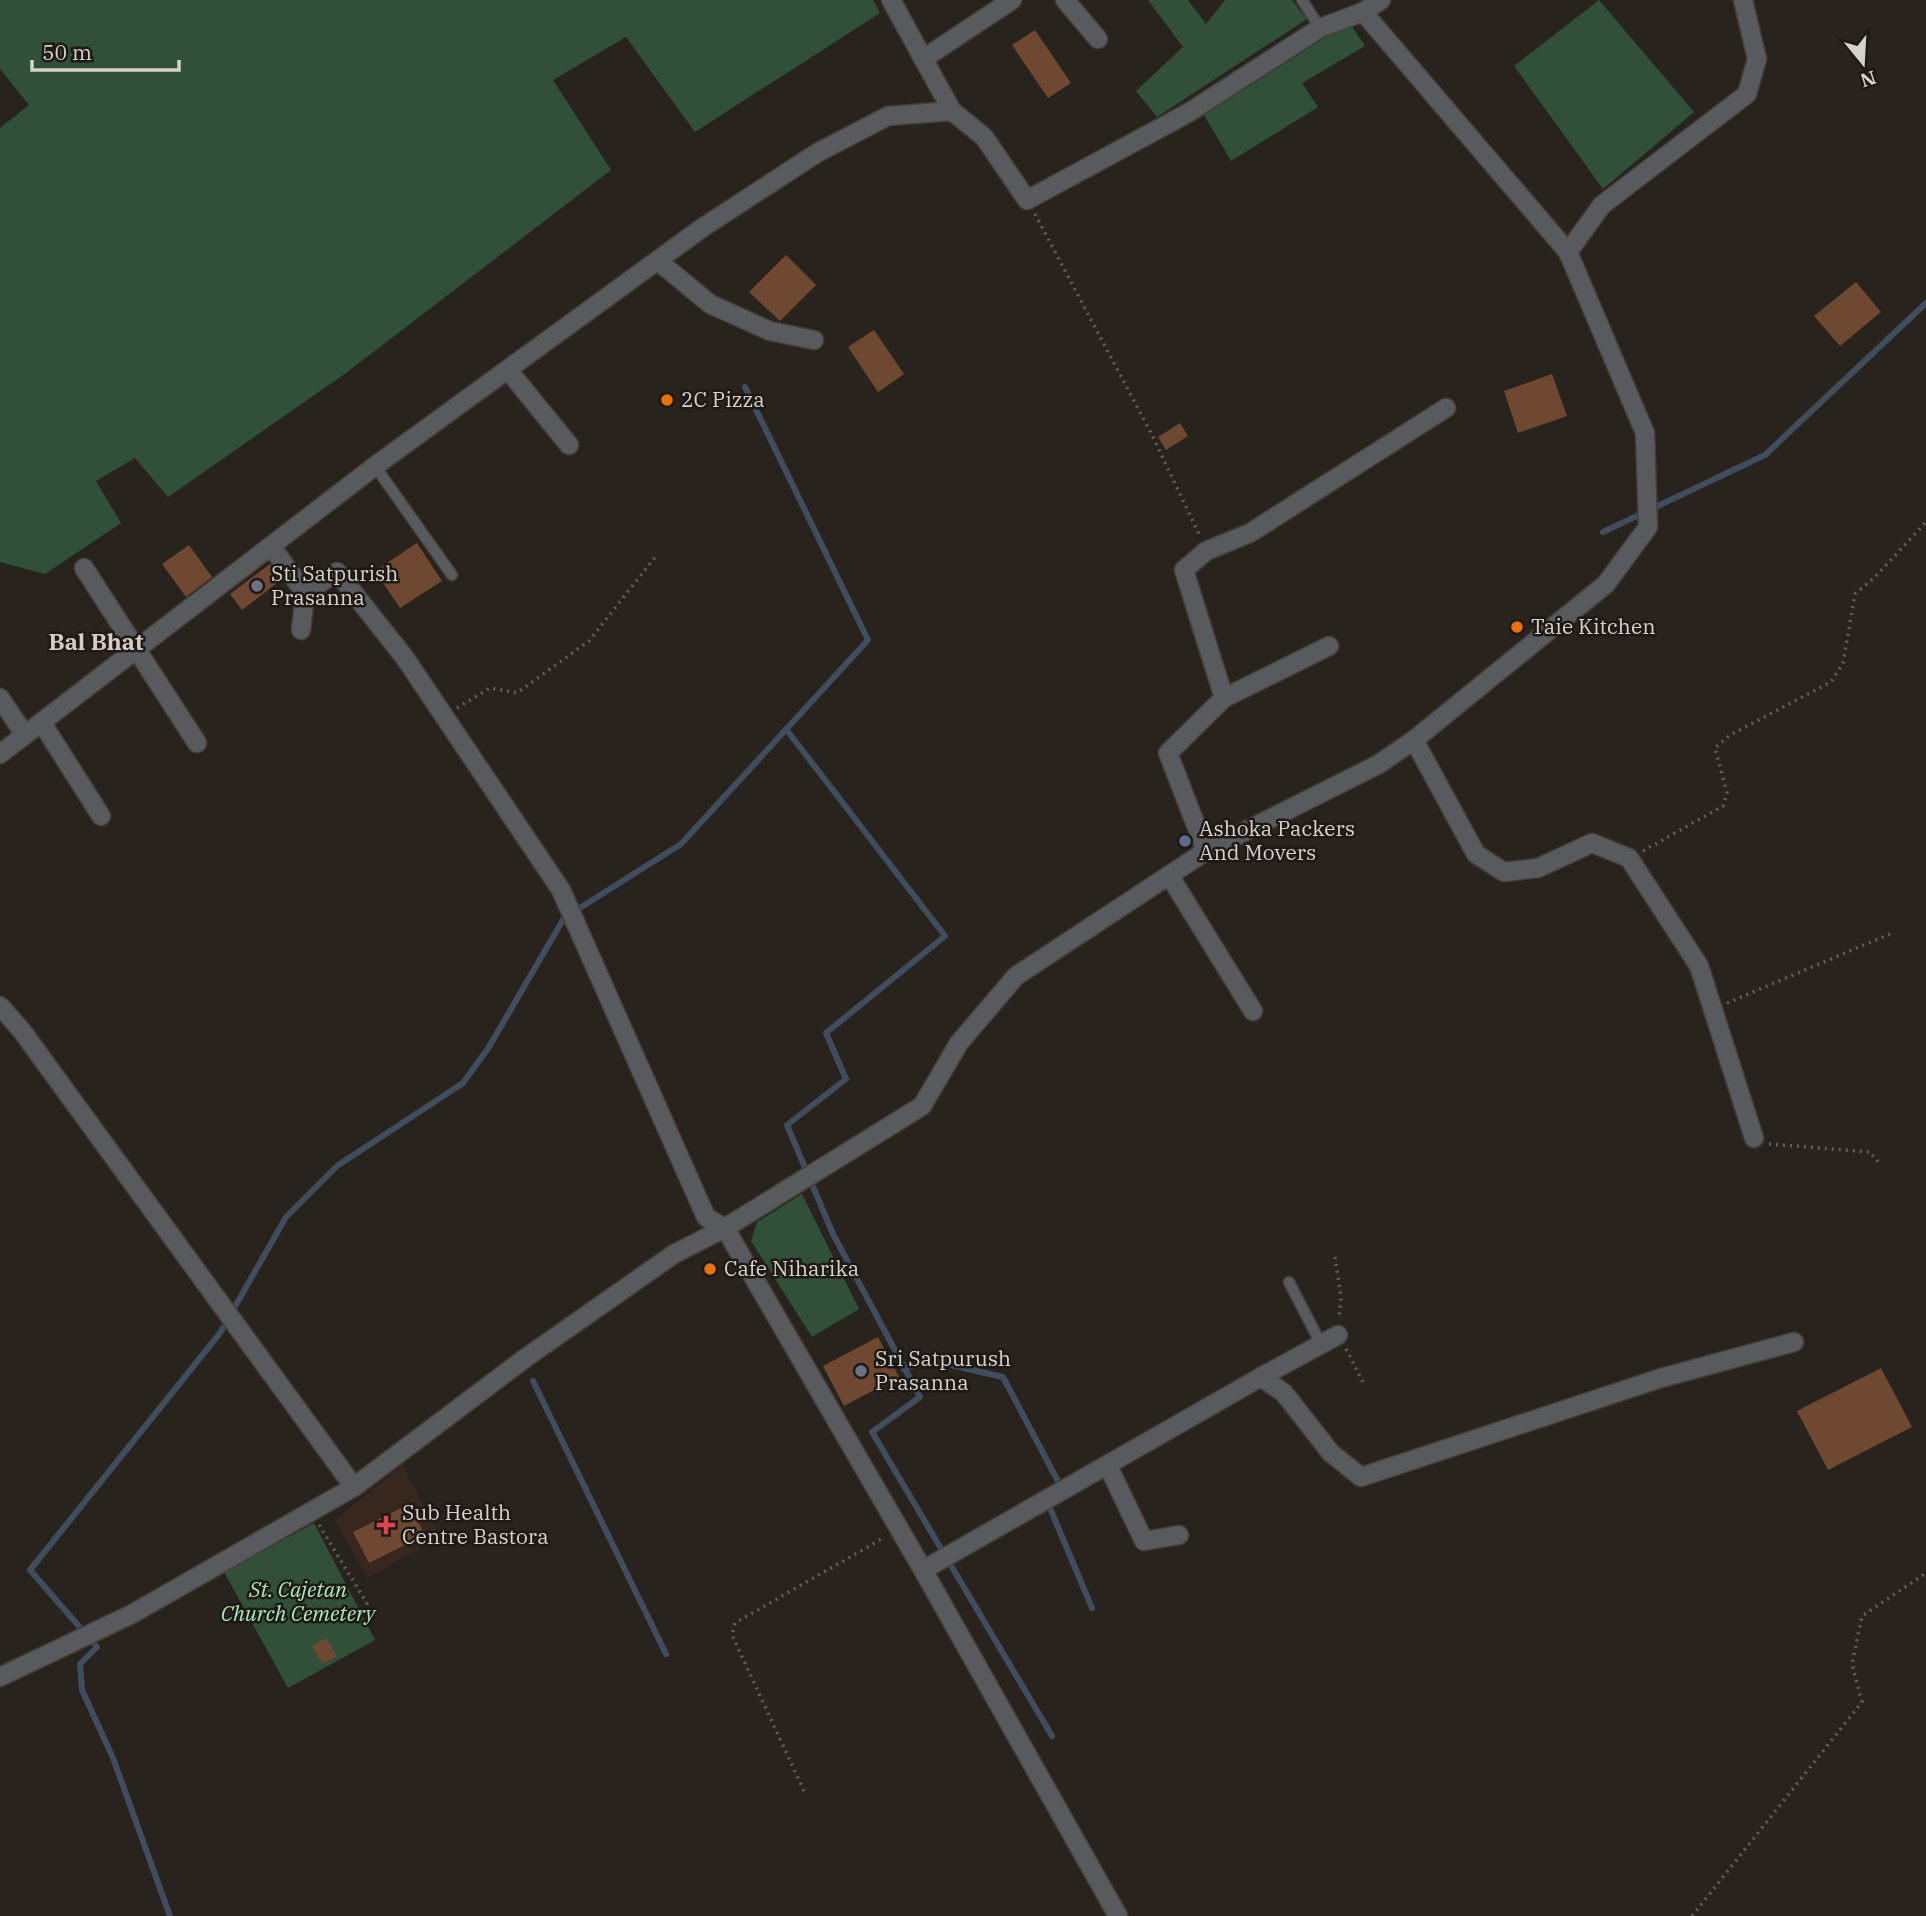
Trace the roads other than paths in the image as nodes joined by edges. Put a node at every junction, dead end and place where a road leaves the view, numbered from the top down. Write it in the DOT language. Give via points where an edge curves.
graph roads {
  1 [pos="891,0"];
  2 [pos="1012,0"];
  3 [pos="1065,0"];
  4 [pos="1301,0"];
  5 [pos="1381,0"];
  6 [pos="1743,0"];
  7 [pos="1359,6"];
  8 [pos="1320,28"];
  9 [pos="1098,39"];
  10 [pos="923,59"];
  11 [pos="952,111"];
  12 [pos="1568,252"];
  13 [pos="658,261"];
  14 [pos="814,340"];
  15 [pos="508,370"];
  16 [pos="1447,408"];
  17 [pos="569,445"];
  18 [pos="375,466"];
  19 [pos="271,546"];
  20 [pos="84,568"];
  21 [pos="452,575"];
  22 [pos="305,593"];
  23 [pos="301,630"];
  24 [pos="1329,646"];
  25 [pos="138,649"];
  26 [pos="0,698"];
  27 [pos="1224,698"];
  28 [pos="42,723"];
  29 [pos="25,735"];
  30 [pos="1414,740"];
  31 [pos="197,743"];
  32 [pos="0,754"];
  33 [pos="101,816"];
  34 [pos="1206,851"];
  35 [pos="1169,875"];
  36 [pos="0,1006"];
  37 [pos="1253,1011"];
  38 [pos="1754,1138"];
  39 [pos="725,1228"];
  40 [pos="1289,1283"];
  41 [pos="1338,1335"];
  42 [pos="1794,1342"];
  43 [pos="1321,1344"];
  44 [pos="1261,1377"];
  45 [pos="1108,1466"];
  46 [pos="354,1487"];
  47 [pos="1179,1535"];
  48 [pos="923,1570"];
  49 [pos="0,1677"];
  50 [pos="1118,1916"];
  1 -- 10 [label="street"];
  2 -- 10 [label="street"];
  3 -- 9 [label="street"];
  4 -- 8 [label="lane"];
  5 -- 7 [label="street"];
  6 -- 12 [label="street" via="1756,59 1747,94 1602,205"];
  7 -- 8 [label="street"];
  7 -- 12 [label="street"];
  8 -- 11 [label="street" via="1188,113 1027,200 984,137"];
  10 -- 11 [label="street"];
  11 -- 13 [label="street" via="888,116 817,153"];
  12 -- 30 [label="street" via="1645,433 1648,527 1606,584"];
  13 -- 14 [label="street" via="710,304 770,331"];
  13 -- 15 [label="street"];
  15 -- 17 [label="street"];
  15 -- 18 [label="street"];
  16 -- 27 [label="street" via="1250,533 1206,551 1184,570"];
  18 -- 19 [label="street"];
  18 -- 21 [label="lane"];
  19 -- 22 [label="street"];
  19 -- 25 [label="street"];
  20 -- 25 [label="street"];
  22 -- 23 [label="street"];
  22 -- 39 [label="street" via="337,572 405,658 561,890 706,1217"];
  24 -- 27 [label="street"];
  25 -- 28 [label="street"];
  25 -- 31 [label="street"];
  26 -- 29 [label="street"];
  27 -- 34 [label="street" via="1168,753"];
  28 -- 29 [label="street"];
  28 -- 33 [label="street"];
  29 -- 32 [label="street"];
  30 -- 34 [label="street" via="1379,764"];
  30 -- 38 [label="street" via="1476,854 1504,872 1538,868 1592,843 1629,858 1699,966"];
  34 -- 35 [label="street"];
  35 -- 37 [label="street"];
  35 -- 39 [label="street" via="1016,976 959,1043 922,1106"];
  36 -- 46 [label="street"];
  39 -- 46 [label="street" via="674,1254"];
  39 -- 48 [label="street"];
  40 -- 43 [label="lane"];
  41 -- 43 [label="street"];
  42 -- 44 [label="street" via="1661,1378 1361,1477 1331,1453 1284,1393"];
  43 -- 44 [label="street"];
  44 -- 45 [label="street"];
  45 -- 47 [label="street" via="1144,1541"];
  45 -- 48 [label="street"];
  46 -- 49 [label="street" via="88,1635"];
  48 -- 50 [label="street"];
}
